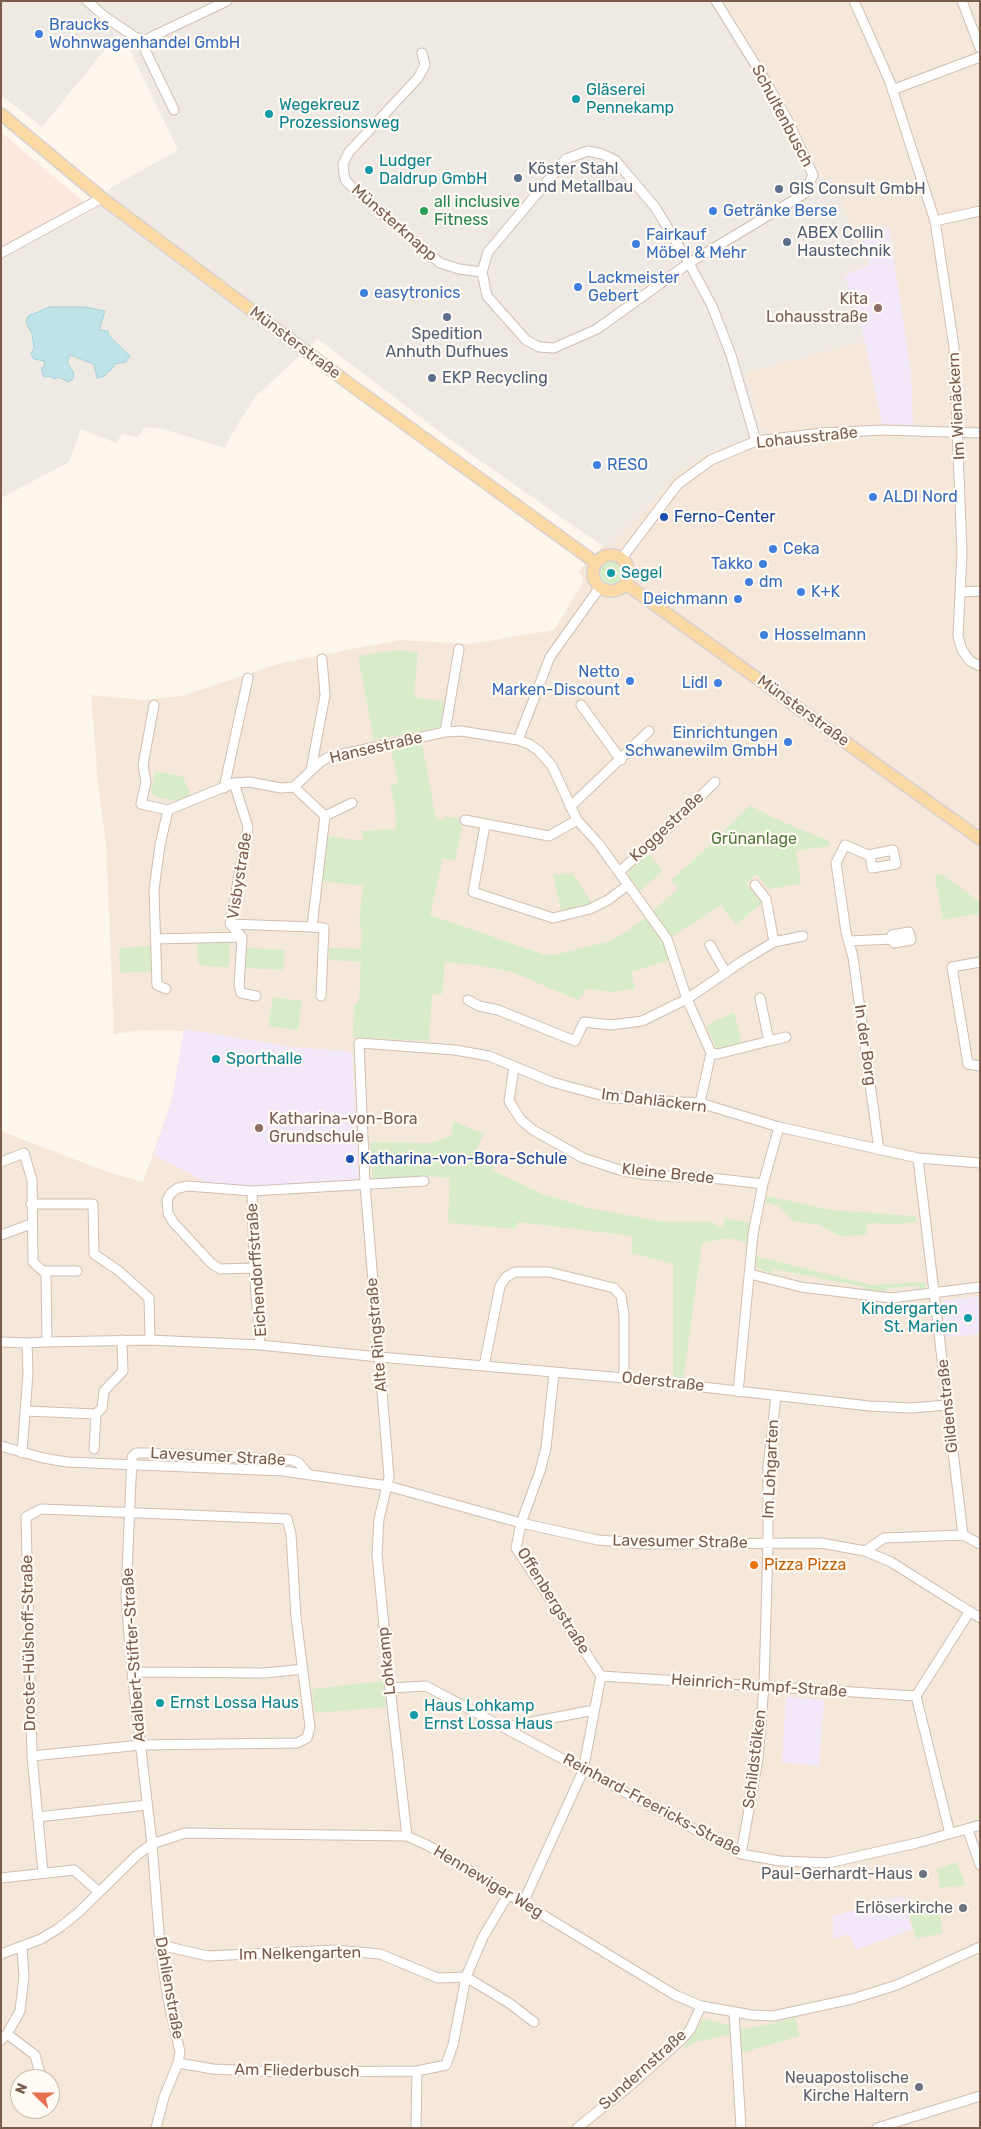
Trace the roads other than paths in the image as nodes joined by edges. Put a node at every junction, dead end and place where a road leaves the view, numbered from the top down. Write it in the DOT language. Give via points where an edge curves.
graph roads {
  1 [pos="87,1"];
  2 [pos="226,1"];
  3 [pos="716,1"];
  4 [pos="854,1"];
  5 [pos="962,1"];
  6 [pos="145,40"];
  7 [pos="980,48"];
  8 [pos="422,53"];
  9 [pos="980,57"];
  10 [pos="892,90"];
  11 [pos="174,110"];
  12 [pos="1,114"];
  13 [pos="102,198"];
  14 [pos="980,211"];
  15 [pos="935,221"];
  16 [pos="1,253"];
  17 [pos="690,263"];
  18 [pos="482,272"];
  19 [pos="958,432"];
  20 [pos="980,433"];
  21 [pos="756,441"];
  22 [pos="622,558"];
  23 [pos="596,563"];
  24 [pos="626,584"];
  25 [pos="600,588"];
  26 [pos="980,591"];
  27 [pos="960,592"];
  28 [pos="459,649"];
  29 [pos="322,659"];
  30 [pos="980,666"];
  31 [pos="248,678"];
  32 [pos="154,705"];
  33 [pos="581,705"];
  34 [pos="649,731"];
  35 [pos="445,732"];
  36 [pos="518,740"];
  37 [pos="621,760"];
  38 [pos="311,770"];
  39 [pos="715,782"];
  40 [pos="234,783"];
  41 [pos="294,787"];
  42 [pos="224,788"];
  43 [pos="352,803"];
  44 [pos="570,807"];
  45 [pos="168,810"];
  46 [pos="326,816"];
  47 [pos="465,820"];
  48 [pos="577,820"];
  49 [pos="485,825"];
  50 [pos="980,839"];
  51 [pos="870,855"];
  52 [pos="619,872"];
  53 [pos="628,885"];
  54 [pos="755,885"];
  55 [pos="230,924"];
  56 [pos="312,927"];
  57 [pos="803,936"];
  58 [pos="242,937"];
  59 [pos="155,939"];
  60 [pos="893,939"];
  61 [pos="849,941"];
  62 [pos="774,942"];
  63 [pos="710,945"];
  64 [pos="980,962"];
  65 [pos="726,973"];
  66 [pos="166,989"];
  67 [pos="256,996"];
  68 [pos="321,996"];
  69 [pos="760,998"];
  70 [pos="687,999"];
  71 [pos="468,1000"];
  72 [pos="786,1037"];
  73 [pos="769,1041"];
  74 [pos="359,1043"];
  75 [pos="711,1053"];
  76 [pos="980,1066"];
  77 [pos="514,1067"];
  78 [pos="700,1103"];
  79 [pos="779,1127"];
  80 [pos="879,1150"];
  81 [pos="918,1158"];
  82 [pos="1,1162"];
  83 [pos="980,1163"];
  84 [pos="424,1181"];
  85 [pos="365,1184"];
  86 [pos="763,1184"];
  87 [pos="252,1191"];
  88 [pos="31,1204"];
  89 [pos="31,1224"];
  90 [pos="1,1235"];
  91 [pos="254,1268"];
  92 [pos="44,1270"];
  93 [pos="77,1271"];
  94 [pos="750,1274"];
  95 [pos="980,1287"];
  96 [pos="934,1293"];
  97 [pos="122,1340"];
  98 [pos="150,1340"];
  99 [pos="1,1342"];
  100 [pos="47,1342"];
  101 [pos="27,1343"];
  102 [pos="260,1344"];
  103 [pos="379,1357"];
  104 [pos="484,1366"];
  105 [pos="554,1373"];
  106 [pos="624,1378"];
  107 [pos="738,1392"];
  108 [pos="776,1396"];
  109 [pos="947,1405"];
  110 [pos="26,1411"];
  111 [pos="96,1414"];
  112 [pos="1,1446"];
  113 [pos="94,1449"];
  114 [pos="22,1453"];
  115 [pos="131,1465"];
  116 [pos="308,1474"];
  117 [pos="388,1486"];
  118 [pos="128,1513"];
  119 [pos="521,1523"];
  120 [pos="963,1535"];
  121 [pos="768,1543"];
  122 [pos="980,1544"];
  123 [pos="865,1551"];
  124 [pos="970,1611"];
  125 [pos="980,1618"];
  126 [pos="303,1669"];
  127 [pos="132,1672"];
  128 [pos="601,1676"];
  129 [pos="764,1686"];
  130 [pos="390,1688"];
  131 [pos="916,1696"];
  132 [pos="594,1710"];
  133 [pos="506,1727"];
  134 [pos="140,1745"];
  135 [pos="32,1756"];
  136 [pos="583,1771"];
  137 [pos="147,1806"];
  138 [pos="37,1817"];
  139 [pos="980,1825"];
  140 [pos="968,1830"];
  141 [pos="950,1834"];
  142 [pos="407,1836"];
  143 [pos="152,1844"];
  144 [pos="741,1854"];
  145 [pos="980,1865"];
  146 [pos="43,1872"];
  147 [pos="1,1878"];
  148 [pos="99,1892"];
  149 [pos="508,1895"];
  150 [pos="523,1903"];
  151 [pos="160,1945"];
  152 [pos="980,1946"];
  153 [pos="22,1948"];
  154 [pos="1,1954"];
  155 [pos="466,1977"];
  156 [pos="702,2006"];
  157 [pos="734,2012"];
  158 [pos="534,2022"];
  159 [pos="4,2037"];
  160 [pos="178,2063"];
  161 [pos="39,2069"];
  162 [pos="417,2071"];
  163 [pos="980,2096"];
  164 [pos="156,2128"];
  165 [pos="416,2128"];
  166 [pos="577,2128"];
  167 [pos="741,2128"];
  168 [pos="877,2128"];
  1 -- 6 [label="street" via="111,21"];
  2 -- 6 [label="street"];
  3 -- 17 [label="street, Schultenbusch" via="765,80 814,175 804,194"];
  4 -- 10 [label="street, Im Wienäckern"];
  5 -- 7 [label="street"];
  6 -- 11 [label="street" via="146,52"];
  8 -- 18 [label="street, Münsterknapp" via="424,65 418,78 349,152 343,164 344,175 346,181 440,263 459,270"];
  9 -- 10 [label="street"];
  10 -- 15 [label="street, Im Wienäckern"];
  12 -- 13 [label="main road, Münsterstraße"];
  13 -- 16 [label="street"];
  13 -- 23 [label="main road, Münsterstraße"];
  14 -- 15 [label="street"];
  15 -- 19 [label="street, Im Wienäckern" via="953,330"];
  17 -- 18 [label="street" via="597,329 554,348 539,347 526,340 487,296"];
  17 -- 18 [label="street" via="654,207 614,160 588,151 566,159 488,252"];
  17 -- 21 [label="street" via="712,306 731,355"];
  19 -- 20 [label="street, Lohausstraße"];
  19 -- 21 [label="street, Lohausstraße" via="822,433"];
  19 -- 27 [label="street, Im Wienäckern"];
  21 -- 22 [label="street, Lohausstraße" via="711,460 678,484"];
  22 -- 23 [label="main road" via="608,555"];
  22 -- 24 [label="main road" via="629,570"];
  23 -- 25 [label="main road" via="593,576"];
  24 -- 25 [label="main road" via="614,591"];
  24 -- 50 [label="main road, Münsterstraße"];
  25 -- 36 [label="street" via="550,656"];
  26 -- 27 [label="street"];
  27 -- 30 [label="street, Im Wienäckern" via="958,636 970,661"];
  28 -- 35 [label="street, Hansestraße"];
  29 -- 38 [label="street, Hansestraße" via="325,696"];
  31 -- 42 [label="street"];
  32 -- 45 [label="street" via="143,766 146,782 141,804"];
  33 -- 37 [label="street"];
  34 -- 37 [label="street"];
  35 -- 36 [label="street, Hansestraße"];
  35 -- 38 [label="street, Hansestraße" via="328,757"];
  36 -- 44 [label="street, Koggestraße" via="529,744 552,766"];
  37 -- 44 [label="street"];
  38 -- 41 [label="street, Hansestraße"];
  39 -- 52 [label="street, Koggestraße"];
  40 -- 41 [label="street"];
  40 -- 42 [label="street"];
  40 -- 55 [label="street, Visbystraße" via="248,827"];
  41 -- 46 [label="street"];
  42 -- 45 [label="street"];
  43 -- 46 [label="street"];
  44 -- 48 [label="street, Koggestraße"];
  45 -- 59 [label="street" via="154,890"];
  46 -- 56 [label="street"];
  47 -- 49 [label="street"];
  48 -- 49 [label="street" via="549,836"];
  48 -- 52 [label="street, Koggestraße"];
  49 -- 53 [label="street" via="473,892 553,918 590,909"];
  51 -- 61 [label="street, In der Borg" via="846,844 836,863"];
  52 -- 53 [label="street, Koggestraße"];
  53 -- 70 [label="street, Koggestraße" via="667,939"];
  54 -- 62 [label="street" via="766,899"];
  55 -- 56 [label="street"];
  55 -- 58 [label="street, Visbystraße"];
  56 -- 68 [label="street" via="324,928"];
  57 -- 62 [label="street"];
  58 -- 59 [label="street, Visbystraße"];
  58 -- 67 [label="street, Visbystraße" via="239,985 241,993"];
  59 -- 66 [label="street" via="157,985"];
  60 -- 61 [label="street"];
  61 -- 80 [label="street, In der Borg"];
  62 -- 65 [label="street"];
  63 -- 65 [label="street"];
  64 -- 76 [label="street" via="952,967 968,1064"];
  65 -- 70 [label="street"];
  69 -- 73 [label="street"];
  70 -- 71 [label="street" via="642,1021 612,1025 584,1022 575,1040"];
  70 -- 75 [label="street, Koggestraße"];
  72 -- 73 [label="street"];
  73 -- 75 [label="street"];
  74 -- 77 [label="street, Im Dahläckern" via="455,1050 489,1056"];
  74 -- 85 [label="street, Alte Ringstraße"];
  75 -- 78 [label="street"];
  77 -- 78 [label="street, Im Dahläckern" via="552,1082 611,1098"];
  77 -- 86 [label="street, Kleine Brede" via="509,1101 522,1120 533,1130 583,1158 648,1175"];
  78 -- 79 [label="street, Im Dahläckern"];
  79 -- 80 [label="street, Im Dahläckern"];
  79 -- 86 [label="street"];
  80 -- 81 [label="street, Im Dahläckern"];
  81 -- 83 [label="street, Im Dahläckern"];
  81 -- 96 [label="street, Gildenstraße"];
  82 -- 88 [label="street" via="24,1153 32,1180"];
  84 -- 85 [label="street"];
  85 -- 87 [label="street, Eichendorffstraße"];
  85 -- 103 [label="street, Alte Ringstraße"];
  86 -- 94 [label="street" via="753,1234"];
  87 -- 91 [label="street, Eichendorffstraße"];
  87 -- 91 [label="street" via="188,1186 178,1188 167,1200 173,1222 211,1263 220,1269"];
  88 -- 89 [label="street"];
  88 -- 98 [label="street" via="93,1204 94,1254 149,1298"];
  89 -- 90 [label="street"];
  89 -- 92 [label="street" via="33,1262"];
  91 -- 102 [label="street, Eichendorffstraße"];
  92 -- 93 [label="street"];
  92 -- 100 [label="street"];
  94 -- 96 [label="street" via="801,1287 892,1298"];
  94 -- 107 [label="street"];
  95 -- 96 [label="street"];
  96 -- 109 [label="street, Gildenstraße"];
  97 -- 98 [label="street"];
  97 -- 100 [label="street"];
  97 -- 111 [label="street" via="123,1371 104,1391 102,1408"];
  98 -- 102 [label="street"];
  99 -- 101 [label="street"];
  100 -- 101 [label="street"];
  101 -- 110 [label="street"];
  102 -- 103 [label="street, Eichendorffstraße"];
  103 -- 104 [label="street, Oderstraße"];
  103 -- 117 [label="street, Alte Ringstraße"];
  104 -- 105 [label="street, Oderstraße"];
  104 -- 106 [label="street" via="500,1286 506,1277 515,1272 549,1272 614,1288 621,1296"];
  105 -- 106 [label="street, Oderstraße"];
  105 -- 119 [label="street, Offenbergstraße" via="546,1448"];
  106 -- 107 [label="street, Oderstraße"];
  107 -- 108 [label="street, Oderstraße"];
  108 -- 109 [label="street, Oderstraße" via="911,1408"];
  108 -- 121 [label="street, Im Lohgarten" via="768,1470"];
  109 -- 120 [label="street, Gildenstraße"];
  110 -- 111 [label="street"];
  110 -- 114 [label="street"];
  111 -- 113 [label="street"];
  112 -- 114 [label="street, Lavesumer Straße"];
  114 -- 115 [label="street, Lavesumer Straße" via="67,1462"];
  115 -- 116 [label="street, Lavesumer Straße"];
  115 -- 116 [label="street, Lavesumer Straße" via="136,1453 204,1455 292,1460"];
  115 -- 118 [label="street, Adalbert-Stifter-Straße"];
  116 -- 117 [label="street, Lavesumer Straße"];
  117 -- 119 [label="street, Lavesumer Straße"];
  117 -- 130 [label="street, Lohkamp" via="379,1519 377,1554"];
  118 -- 126 [label="street" via="287,1519"];
  118 -- 127 [label="street, Adalbert-Stifter-Straße" via="126,1596"];
  118 -- 135 [label="street, Droste-Hülshoff-Straße" via="41,1509 26,1517"];
  119 -- 121 [label="street, Lavesumer Straße" via="598,1540 646,1544"];
  119 -- 128 [label="street, Offenbergstraße" via="516,1548"];
  120 -- 122 [label="street"];
  120 -- 123 [label="street" via="884,1538"];
  121 -- 123 [label="street, Lavesumer Straße" via="821,1543"];
  121 -- 129 [label="street, Schildstölken"];
  123 -- 124 [label="street, Lavesumer Straße" via="891,1562"];
  124 -- 125 [label="street, Lavesumer Straße"];
  124 -- 131 [label="street"];
  126 -- 127 [label="street" via="265,1673"];
  126 -- 134 [label="street" via="310,1727 307,1738 301,1742"];
  127 -- 134 [label="street, Adalbert-Stifter-Straße"];
  128 -- 129 [label="street, Heinrich-Rumpf-Straße"];
  128 -- 132 [label="street"];
  129 -- 131 [label="street, Heinrich-Rumpf-Straße"];
  129 -- 144 [label="street, Schildstölken" via="758,1759"];
  130 -- 133 [label="street, Reinhard-Freericks-Straße" via="426,1686"];
  130 -- 142 [label="street, Lohkamp"];
  131 -- 141 [label="street"];
  132 -- 133 [label="street"];
  132 -- 136 [label="street"];
  133 -- 136 [label="street, Reinhard-Freericks-Straße"];
  134 -- 135 [label="street"];
  134 -- 137 [label="street, Adalbert-Stifter-Straße"];
  135 -- 138 [label="street, Droste-Hülshoff-Straße"];
  136 -- 144 [label="street, Reinhard-Freericks-Straße"];
  136 -- 150 [label="street"];
  137 -- 138 [label="street"];
  137 -- 143 [label="street, Adalbert-Stifter-Straße"];
  138 -- 146 [label="street, Droste-Hülshoff-Straße"];
  139 -- 140 [label="street, Reinhard-Freericks-Straße"];
  140 -- 141 [label="street, Reinhard-Freericks-Straße"];
  140 -- 145 [label="street"];
  141 -- 144 [label="street, Reinhard-Freericks-Straße" via="828,1863 780,1861"];
  142 -- 143 [label="street, Hennewiger Weg" via="185,1833"];
  142 -- 149 [label="street, Hennewiger Weg"];
  143 -- 148 [label="street, Hennewiger Weg"];
  143 -- 151 [label="street, Dahlienstraße"];
  146 -- 147 [label="street"];
  146 -- 148 [label="street" via="74,1870"];
  148 -- 153 [label="street, Hennewiger Weg" via="59,1928"];
  149 -- 150 [label="street, Hennewiger Weg"];
  149 -- 155 [label="street" via="483,1937"];
  150 -- 156 [label="street, Hennewiger Weg" via="675,1995"];
  151 -- 155 [label="street, Im Nelkengarten" via="208,1956 335,1950 380,1954 438,1978"];
  151 -- 160 [label="street, Dahlienstraße" via="179,2046"];
  152 -- 157 [label="street, Hennewiger Weg" via="897,1985 852,1999 773,2016"];
  153 -- 154 [label="street, Hennewiger Weg"];
  153 -- 159 [label="street" via="23,1998 20,2011"];
  155 -- 158 [label="street"];
  155 -- 162 [label="street, Am Fliederbusch" via="453,2046 446,2064"];
  156 -- 157 [label="street, Hennewiger Weg"];
  156 -- 166 [label="street, Sundernstraße" via="681,2040"];
  157 -- 167 [label="street"];
  159 -- 161 [label="street" via="35,2055"];
  160 -- 162 [label="street, Am Fliederbusch" via="213,2069 281,2072"];
  160 -- 164 [label="street, Dahlienstraße"];
  162 -- 165 [label="street"];
  163 -- 168 [label="street"];
}
